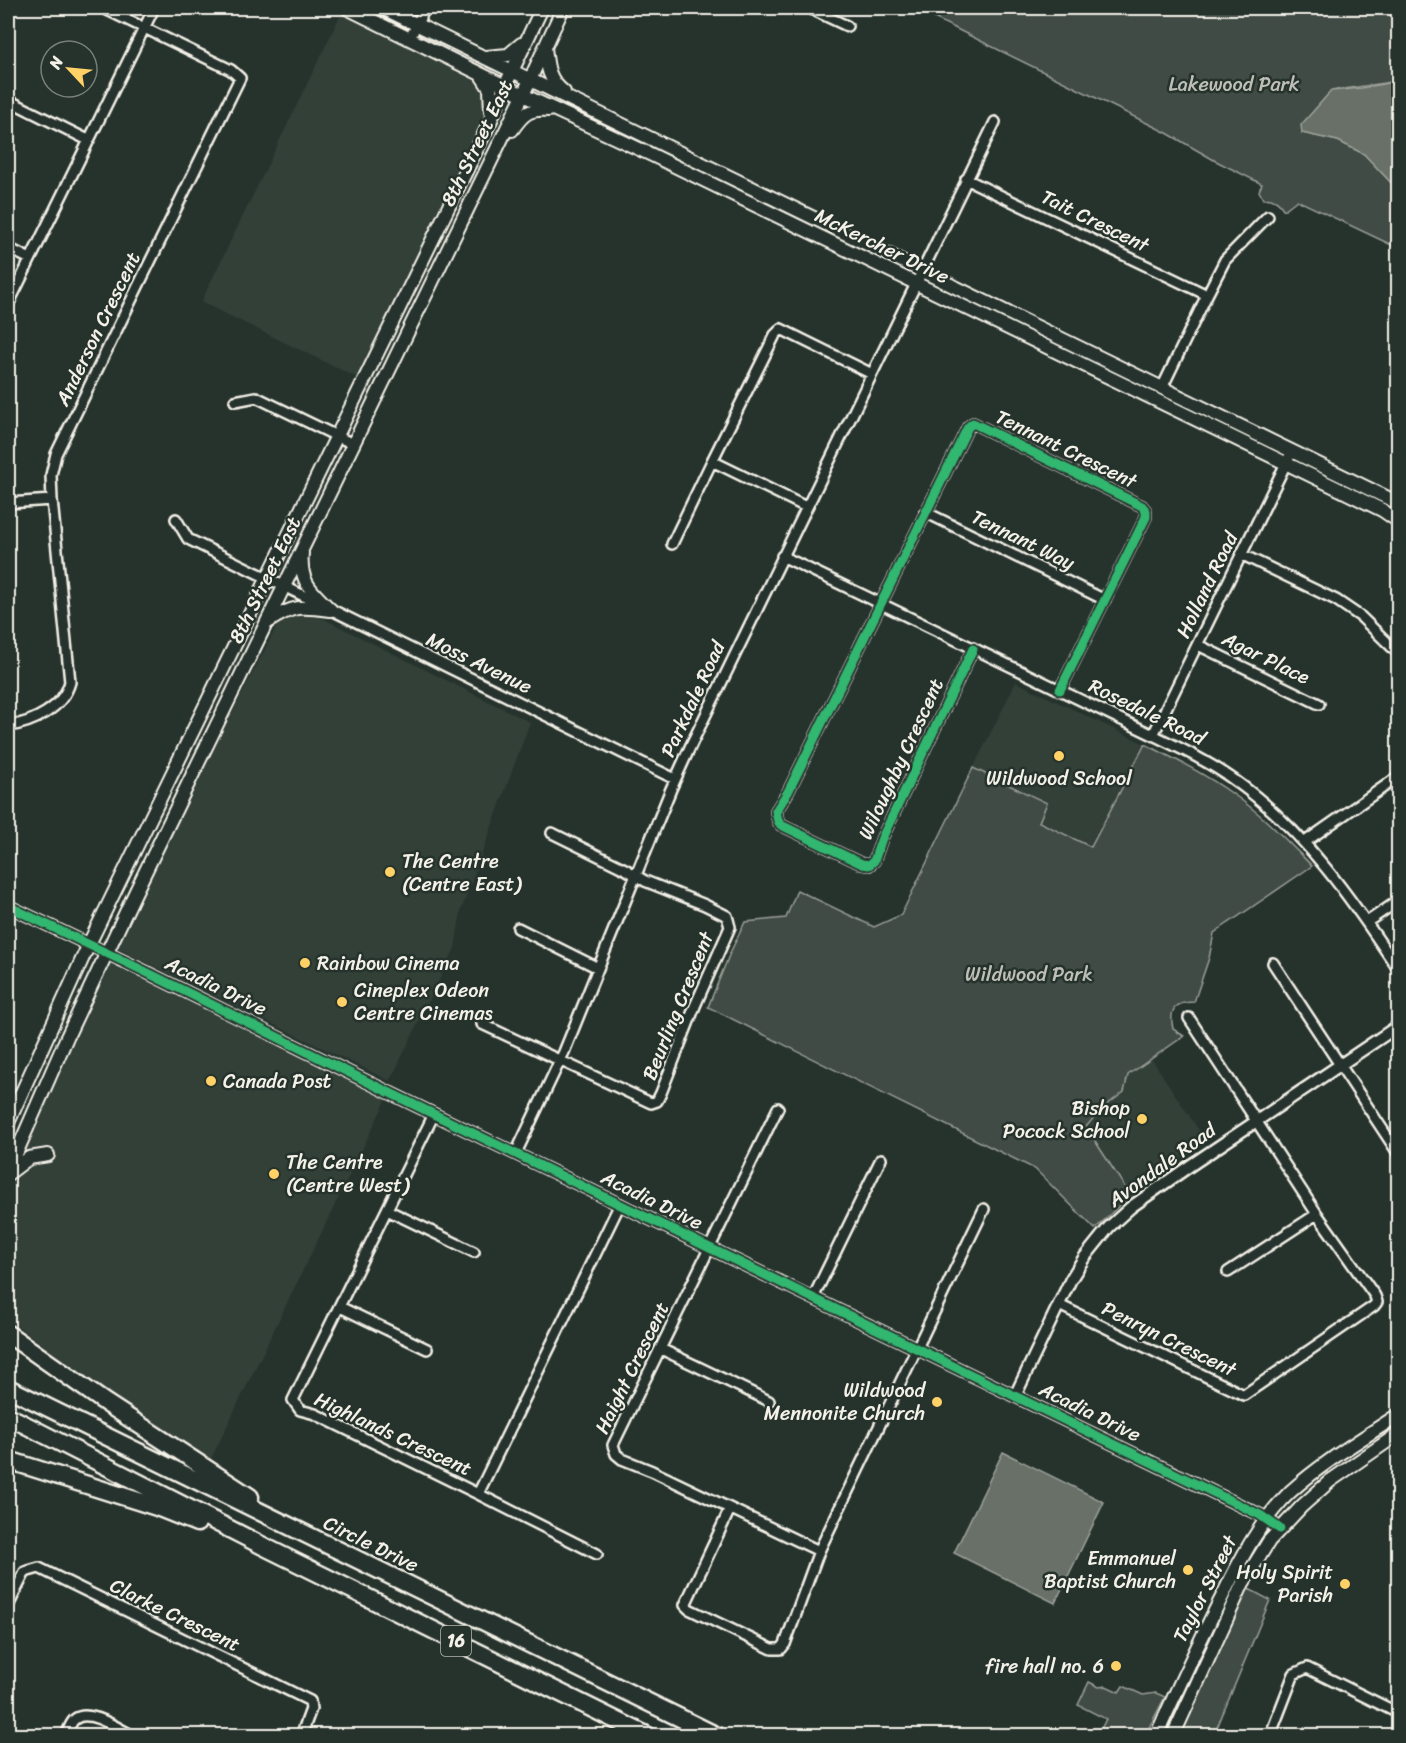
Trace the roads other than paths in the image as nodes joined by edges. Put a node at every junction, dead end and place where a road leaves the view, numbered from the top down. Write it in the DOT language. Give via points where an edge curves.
graph roads {
  1 [pos="103,8"];
  2 [pos="154,8"];
  3 [pos="347,8"];
  4 [pos="384,8"];
  5 [pos="425,8"];
  6 [pos="542,8"];
  7 [pos="563,8"];
  8 [pos="809,8"];
  9 [pos="417,24"];
  10 [pos="847,26"];
  11 [pos="144,27"];
  12 [pos="528,37"];
  13 [pos="410,38"];
  14 [pos="544,44"];
  15 [pos="484,57"];
  16 [pos="512,70"];
  17 [pos="481,74"];
  18 [pos="530,79"];
  19 [pos="505,86"];
  20 [pos="522,95"];
  21 [pos="8,100"];
  22 [pos="574,100"];
  23 [pos="557,110"];
  24 [pos="491,120"];
  25 [pos="994,122"];
  26 [pos="88,140"];
  27 [pos="492,157"];
  28 [pos="966,179"];
  29 [pos="1268,216"];
  30 [pos="8,248"];
  31 [pos="30,259"];
  32 [pos="922,270"];
  33 [pos="916,284"];
  34 [pos="1207,295"];
  35 [pos="8,305"];
  36 [pos="872,374"];
  37 [pos="1162,388"];
  38 [pos="235,401"];
  39 [pos="336,435"];
  40 [pos="353,444"];
  41 [pos="1292,452"];
  42 [pos="712,461"];
  43 [pos="1286,464"];
  44 [pos="52,500"];
  45 [pos="8,503"];
  46 [pos="1398,503"];
  47 [pos="806,507"];
  48 [pos="925,512"];
  49 [pos="176,519"];
  50 [pos="1398,521"];
  51 [pos="672,544"];
  52 [pos="303,548"];
  53 [pos="1243,555"];
  54 [pos="782,556"];
  55 [pos="268,579"];
  56 [pos="284,587"];
  57 [pos="1105,600"];
  58 [pos="880,603"];
  59 [pos="331,610"];
  60 [pos="267,622"];
  61 [pos="1198,645"];
  62 [pos="973,649"];
  63 [pos="1398,653"];
  64 [pos="1060,690"];
  65 [pos="1319,704"];
  66 [pos="8,726"];
  67 [pos="1153,735"];
  68 [pos="1398,777"];
  69 [pos="675,779"];
  70 [pos="552,833"];
  71 [pos="1305,843"];
  72 [pos="636,876"];
  73 [pos="1398,901"];
  74 [pos="8,906"];
  75 [pos="1367,922"];
  76 [pos="518,928"];
  77 [pos="89,944"];
  78 [pos="106,953"];
  79 [pos="1273,963"];
  80 [pos="598,968"];
  81 [pos="1398,969"];
  82 [pos="1189,1018"];
  83 [pos="482,1024"];
  84 [pos="1398,1026"];
  85 [pos="560,1061"];
  86 [pos="1340,1066"];
  87 [pos="778,1108"];
  88 [pos="434,1114"];
  89 [pos="1256,1120"];
  90 [pos="8,1123"];
  91 [pos="516,1153"];
  92 [pos="1398,1153"];
  93 [pos="48,1155"];
  94 [pos="881,1159"];
  95 [pos="8,1173"];
  96 [pos="620,1204"];
  97 [pos="984,1209"];
  98 [pos="387,1210"];
  99 [pos="1317,1214"];
  100 [pos="710,1248"];
  101 [pos="474,1252"];
  102 [pos="1228,1272"];
  103 [pos="813,1298"];
  104 [pos="1059,1305"];
  105 [pos="340,1307"];
  106 [pos="8,1334"];
  107 [pos="427,1349"];
  108 [pos="661,1349"];
  109 [pos="916,1349"];
  110 [pos="8,1388"];
  111 [pos="1015,1396"];
  112 [pos="769,1401"];
  113 [pos="1398,1415"];
  114 [pos="8,1416"];
  115 [pos="1398,1434"];
  116 [pos="8,1460"];
  117 [pos="478,1494"];
  118 [pos="730,1509"];
  119 [pos="1266,1519"];
  120 [pos="1280,1529"];
  121 [pos="264,1546"];
  122 [pos="819,1551"];
  123 [pos="597,1554"];
  124 [pos="365,1564"];
  125 [pos="8,1606"];
  126 [pos="650,1703"];
  127 [pos="1398,1713"];
  128 [pos="66,1736"];
  129 [pos="133,1736"];
  130 [pos="301,1736"];
  131 [pos="648,1736"];
  132 [pos="717,1736"];
  133 [pos="722,1736"];
  134 [pos="1156,1736"];
  135 [pos="1173,1736"];
  136 [pos="1270,1736"];
  1 -- 11 [label="street, Anderson Crescent"];
  2 -- 11 [label="street"];
  3 -- 13 [label="main road, McKercher Drive"];
  4 -- 9 [label="main road, McKercher Drive"];
  5 -- 9 [label="street"];
  6 -- 12 [label="main road, 8th Street East"];
  7 -- 14 [label="main road, 8th Street East"];
  8 -- 10 [label="street"];
  9 -- 13 [label="street"];
  9 -- 15 [label="main road, McKercher Drive"];
  11 -- 26 [label="street"];
  11 -- 44 [label="street, Anderson Crescent" via="240,78 56,454 51,475"];
  12 -- 15 [label="main road" via="512,53"];
  12 -- 16 [label="main road, 8th Street East"];
  13 -- 17 [label="main road, McKercher Drive"];
  14 -- 18 [label="main road, 8th Street East"];
  14 -- 22 [label="main road" via="548,72 555,85"];
  15 -- 16 [label="main road, McKercher Drive"];
  16 -- 18 [label="main road, McKercher Drive"];
  16 -- 19 [label="main road, 8th Street East"];
  17 -- 19 [label="main road, McKercher Drive"];
  17 -- 24 [label="main road" via="490,89"];
  18 -- 20 [label="main road, 8th Street East"];
  18 -- 22 [label="main road, McKercher Drive"];
  19 -- 20 [label="main road, McKercher Drive"];
  19 -- 24 [label="main road, 8th Street East"];
  20 -- 23 [label="main road, McKercher Drive"];
  20 -- 27 [label="main road, 8th Street East"];
  21 -- 26 [label="street"];
  22 -- 32 [label="main road, McKercher Drive"];
  23 -- 27 [label="main road" via="536,109 522,116"];
  23 -- 33 [label="main road, McKercher Drive"];
  24 -- 39 [label="main road, 8th Street East"];
  25 -- 28 [label="street"];
  26 -- 31 [label="street"];
  27 -- 40 [label="main road, 8th Street East"];
  28 -- 32 [label="street"];
  28 -- 34 [label="street, Tait Crescent"];
  29 -- 34 [label="street" via="1225,260"];
  30 -- 31 [label="street"];
  31 -- 35 [label="street"];
  32 -- 33 [label="street, Parkdale Road"];
  32 -- 37 [label="main road, McKercher Drive"];
  33 -- 36 [label="street, Parkdale Road"];
  33 -- 43 [label="main road, McKercher Drive"];
  34 -- 37 [label="street"];
  36 -- 42 [label="street" via="781,329"];
  36 -- 47 [label="street, Parkdale Road"];
  37 -- 41 [label="main road, McKercher Drive"];
  38 -- 39 [label="street" via="256,397"];
  39 -- 40 [label="street"];
  39 -- 55 [label="main road, 8th Street East"];
  40 -- 52 [label="main road, 8th Street East"];
  41 -- 43 [label="street, Holland Road"];
  41 -- 46 [label="main road, McKercher Drive"];
  42 -- 47 [label="street"];
  42 -- 51 [label="street"];
  43 -- 50 [label="main road, McKercher Drive"];
  43 -- 53 [label="street, Holland Road"];
  44 -- 45 [label="street"];
  44 -- 66 [label="street, Anderson Crescent" via="70,682 67,694 58,704 29,722"];
  47 -- 54 [label="street, Parkdale Road"];
  48 -- 57 [label="street, Tennant Way"];
  48 -- 57 [label="street, Tennant Crescent" via="968,427 973,423 984,428 1146,511"];
  48 -- 58 [label="street, Tennant Crescent"];
  49 -- 55 [label="street, Moss Avenue" via="188,539"];
  52 -- 56 [label="main road, 8th Street East"];
  52 -- 59 [label="main road" via="304,580"];
  53 -- 61 [label="street, Holland Road"];
  53 -- 63 [label="street" via="1336,600 1361,617"];
  54 -- 58 [label="street, Rosedale Road"];
  54 -- 69 [label="street, Parkdale Road"];
  55 -- 56 [label="street, Moss Avenue"];
  55 -- 77 [label="main road, 8th Street East"];
  56 -- 59 [label="street, Moss Avenue"];
  56 -- 60 [label="main road, 8th Street East"];
  57 -- 64 [label="street, Tennant Crescent"];
  58 -- 62 [label="street, Rosedale Road"];
  58 -- 62 [label="street, Wiloughby Crescent" via="776,811 781,825 805,837 862,864 874,861"];
  59 -- 60 [label="main road" via="295,608"];
  59 -- 69 [label="street, Moss Avenue"];
  60 -- 78 [label="main road, 8th Street East"];
  61 -- 65 [label="street, Agar Place"];
  61 -- 67 [label="street, Holland Road"];
  62 -- 64 [label="street, Rosedale Road"];
  64 -- 67 [label="street, Rosedale Road"];
  67 -- 71 [label="street, Rosedale Road" via="1238,782"];
  68 -- 71 [label="street"];
  69 -- 72 [label="street, Parkdale Road"];
  70 -- 72 [label="street"];
  71 -- 75 [label="street, Rosedale Road"];
  72 -- 80 [label="street, Parkdale Road"];
  72 -- 85 [label="street, Beurling Crescent" via="727,916 730,927 657,1101 646,1103"];
  73 -- 75 [label="street"];
  74 -- 77 [label="street, Acadia Drive"];
  75 -- 81 [label="street, Rosedale Road"];
  76 -- 80 [label="street"];
  77 -- 78 [label="street, Acadia Drive"];
  77 -- 90 [label="main road, 8th Street East"];
  78 -- 88 [label="street, Acadia Drive"];
  78 -- 95 [label="main road, 8th Street East"];
  79 -- 86 [label="street"];
  80 -- 85 [label="street, Parkdale Road"];
  82 -- 89 [label="street, Penryn Crescent"];
  83 -- 85 [label="street"];
  84 -- 86 [label="street, Avondale Road"];
  85 -- 91 [label="street, Parkdale Road"];
  86 -- 89 [label="street, Avondale Road"];
  86 -- 92 [label="street"];
  87 -- 100 [label="street, Haight Crescent"];
  88 -- 91 [label="street, Acadia Drive"];
  88 -- 98 [label="street, Highlands Crescent"];
  89 -- 99 [label="street, Penryn Crescent"];
  89 -- 104 [label="street, Avondale Road" via="1143,1198 1109,1227 1084,1257"];
  91 -- 96 [label="street, Acadia Drive"];
  93 -- 95 [label="main road" via="29,1158"];
  94 -- 103 [label="street"];
  96 -- 100 [label="street, Acadia Drive"];
  96 -- 117 [label="street, Highlands Crescent"];
  97 -- 109 [label="street"];
  98 -- 101 [label="street"];
  98 -- 105 [label="street, Highlands Crescent"];
  99 -- 102 [label="street"];
  99 -- 104 [label="street, Penryn Crescent" via="1377,1302 1244,1395"];
  100 -- 103 [label="street, Acadia Drive"];
  100 -- 108 [label="street, Haight Crescent"];
  103 -- 109 [label="street, Acadia Drive"];
  104 -- 111 [label="street, Avondale Road"];
  105 -- 107 [label="street"];
  105 -- 117 [label="street, Highlands Crescent" via="293,1400 300,1410"];
  106 -- 124 [label="highway" via="225,1482"];
  108 -- 112 [label="street"];
  108 -- 118 [label="street, Haight Crescent" via="613,1450 622,1459"];
  109 -- 111 [label="street, Acadia Drive"];
  109 -- 122 [label="street"];
  110 -- 124 [label="highway, Circle Drive / 16"];
  111 -- 119 [label="street, Acadia Drive"];
  113 -- 119 [label="main road, Taylor Street" via="1318,1468"];
  114 -- 121 [label="highway, 16"];
  115 -- 120 [label="main road, Taylor Street" via="1330,1481"];
  116 -- 121 [label="highway"];
  117 -- 123 [label="street"];
  118 -- 122 [label="street, Haight Crescent"];
  118 -- 122 [label="street" via="685,1605 689,1610 781,1650"];
  119 -- 120 [label="street, Acadia Drive"];
  119 -- 134 [label="main road, Taylor Street" via="1212,1616"];
  120 -- 135 [label="main road, Taylor Street" via="1243,1583"];
  121 -- 131 [label="highway, 16"];
  124 -- 126 [label="highway, Circle Drive / 16"];
  125 -- 130 [label="street, Clarke Crescent" via="25,1572 39,1568 310,1701"];
  126 -- 132 [label="highway, Circle Drive / 16"];
  126 -- 133 [label="highway"];
  127 -- 136 [label="street" via="1307,1668 1294,1674"];
  128 -- 129 [label="street" via="74,1719 84,1714"];
}
